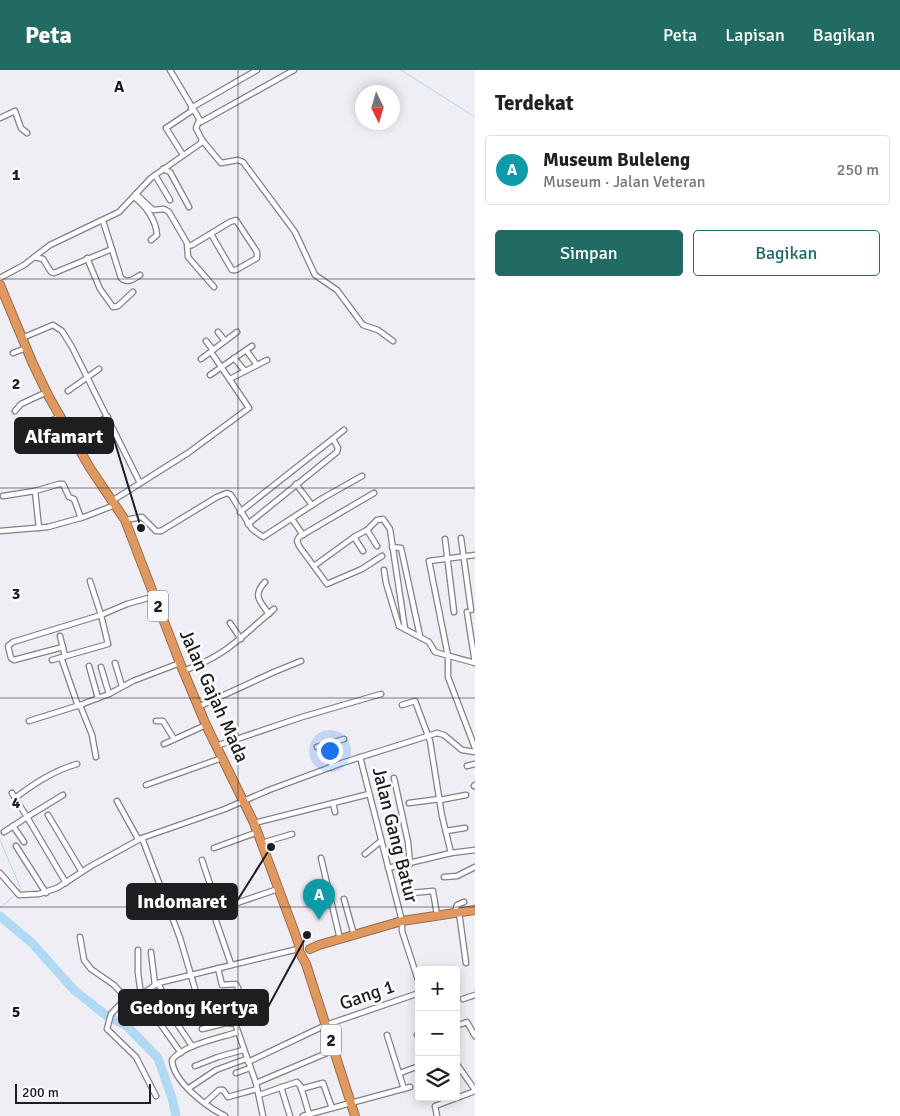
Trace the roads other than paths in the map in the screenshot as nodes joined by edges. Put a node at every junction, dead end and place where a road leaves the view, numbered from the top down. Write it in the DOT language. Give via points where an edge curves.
graph roads {
  1 [pos="170,70"];
  2 [pos="257,70"];
  3 [pos="294,70"];
  4 [pos="192,109"];
  5 [pos="0,118"];
  6 [pos="199,121"];
  7 [pos="27,133"];
  8 [pos="202,140"];
  9 [pos="183,155"];
  10 [pos="163,168"];
  11 [pos="155,175"];
  12 [pos="135,196"];
  13 [pos="170,200"];
  14 [pos="189,207"];
  15 [pos="103,220"];
  16 [pos="211,234"];
  17 [pos="150,240"];
  18 [pos="188,246"];
  19 [pos="112,249"];
  20 [pos="34,257"];
  21 [pos="87,258"];
  22 [pos="140,275"];
  23 [pos="0,278"];
  24 [pos="214,287"];
  25 [pos="1,290"];
  26 [pos="133,292"];
  27 [pos="218,332"];
  28 [pos="237,332"];
  29 [pos="22,338"];
  30 [pos="206,341"];
  31 [pos="225,341"];
  32 [pos="393,341"];
  33 [pos="252,346"];
  34 [pos="26,348"];
  35 [pos="246,350"];
  36 [pos="212,351"];
  37 [pos="13,353"];
  38 [pos="234,358"];
  39 [pos="201,359"];
  40 [pos="267,360"];
  41 [pos="257,365"];
  42 [pos="222,368"];
  43 [pos="98,369"];
  44 [pos="245,371"];
  45 [pos="210,375"];
  46 [pos="87,378"];
  47 [pos="230,379"];
  48 [pos="68,391"];
  49 [pos="47,392"];
  50 [pos="15,411"];
  51 [pos="60,416"];
  52 [pos="108,417"];
  53 [pos="22,426"];
  54 [pos="344,430"];
  55 [pos="71,434"];
  56 [pos="333,438"];
  57 [pos="286,476"];
  58 [pos="362,476"];
  59 [pos="140,483"];
  60 [pos="295,485"];
  61 [pos="35,491"];
  62 [pos="374,493"];
  63 [pos="3,496"];
  64 [pos="114,503"];
  65 [pos="312,505"];
  66 [pos="240,512"];
  67 [pos="81,518"];
  68 [pos="292,519"];
  69 [pos="125,520"];
  70 [pos="248,524"];
  71 [pos="39,528"];
  72 [pos="0,530"];
  73 [pos="367,530"];
  74 [pos="303,535"];
  75 [pos="354,537"];
  76 [pos="461,538"];
  77 [pos="445,540"];
  78 [pos="377,546"];
  79 [pos="392,547"];
  80 [pos="363,551"];
  81 [pos="475,555"];
  82 [pos="382,556"];
  83 [pos="464,556"];
  84 [pos="447,558"];
  85 [pos="314,566"];
  86 [pos="384,570"];
  87 [pos="90,581"];
  88 [pos="265,582"];
  89 [pos="155,596"];
  90 [pos="274,609"];
  91 [pos="454,612"];
  92 [pos="269,614"];
  93 [pos="101,615"];
  94 [pos="230,623"];
  95 [pos="405,629"];
  96 [pos="60,636"];
  97 [pos="420,636"];
  98 [pos="241,639"];
  99 [pos="63,647"];
  100 [pos="448,656"];
  101 [pos="63,657"];
  102 [pos="52,660"];
  103 [pos="301,661"];
  104 [pos="115,663"];
  105 [pos="180,663"];
  106 [pos="475,663"];
  107 [pos="89,666"];
  108 [pos="101,667"];
  109 [pos="183,671"];
  110 [pos="122,686"];
  111 [pos="109,694"];
  112 [pos="381,694"];
  113 [pos="98,698"];
  114 [pos="79,705"];
  115 [pos="402,705"];
  116 [pos="198,708"];
  117 [pos="29,721"];
  118 [pos="156,721"];
  119 [pos="206,725"];
  120 [pos="428,736"];
  121 [pos="174,739"];
  122 [pos="344,739"];
  123 [pos="164,744"];
  124 [pos="325,745"];
  125 [pos="216,746"];
  126 [pos="317,747"];
  127 [pos="475,750"];
  128 [pos="96,757"];
  129 [pos="360,757"];
  130 [pos="222,758"];
  131 [pos="78,764"];
  132 [pos="475,764"];
  133 [pos="467,766"];
  134 [pos="332,767"];
  135 [pos="394,778"];
  136 [pos="146,785"];
  137 [pos="12,793"];
  138 [pos="369,794"];
  139 [pos="62,795"];
  140 [pos="466,795"];
  141 [pos="15,798"];
  142 [pos="440,800"];
  143 [pos="117,801"];
  144 [pos="243,801"];
  145 [pos="333,803"];
  146 [pos="409,803"];
  147 [pos="335,812"];
  148 [pos="48,815"];
  149 [pos="27,817"];
  150 [pos="254,823"];
  151 [pos="13,826"];
  152 [pos="465,828"];
  153 [pos="446,831"];
  154 [pos="4,832"];
  155 [pos="258,832"];
  156 [pos="292,834"];
  157 [pos="140,838"];
  158 [pos="380,841"];
  159 [pos="24,842"];
  160 [pos="262,843"];
  161 [pos="16,846"];
  162 [pos="214,848"];
  163 [pos="475,850"];
  164 [pos="451,853"];
  165 [pos="365,854"];
  166 [pos="321,858"];
  167 [pos="202,860"];
  168 [pos="410,864"];
  169 [pos="475,867"];
  170 [pos="388,868"];
  171 [pos="82,872"];
  172 [pos="0,873"];
  173 [pos="444,877"];
  174 [pos="66,883"];
  175 [pos="278,889"];
  176 [pos="46,892"];
  177 [pos="411,893"];
  178 [pos="344,899"];
  179 [pos="464,902"];
  180 [pos="475,910"];
  181 [pos="457,912"];
  182 [pos="437,915"];
  183 [pos="216,921"];
  184 [pos="402,921"];
  185 [pos="354,935"];
  186 [pos="80,937"];
  187 [pos="340,939"];
  188 [pos="304,948"];
  189 [pos="138,950"];
  190 [pos="151,952"];
  191 [pos="231,964"];
  192 [pos="466,964"];
  193 [pos="218,968"];
  194 [pos="415,970"];
  195 [pos="191,975"];
  196 [pos="157,984"];
  197 [pos="142,994"];
  198 [pos="415,994"];
  199 [pos="475,995"];
  200 [pos="126,998"];
  201 [pos="198,999"];
  202 [pos="463,999"];
  203 [pos="236,1024"];
  204 [pos="326,1025"];
  205 [pos="460,1025"];
  206 [pos="202,1029"];
  207 [pos="238,1032"];
  208 [pos="387,1035"];
  209 [pos="475,1036"];
  210 [pos="192,1046"];
  211 [pos="243,1050"];
  212 [pos="334,1050"];
  213 [pos="181,1052"];
  214 [pos="248,1063"];
  215 [pos="195,1066"];
  216 [pos="415,1067"];
  217 [pos="460,1069"];
  218 [pos="236,1073"];
  219 [pos="400,1073"];
  220 [pos="256,1083"];
  221 [pos="281,1087"];
  222 [pos="410,1087"];
  223 [pos="189,1088"];
  224 [pos="257,1089"];
  225 [pos="301,1089"];
  226 [pos="404,1089"];
  227 [pos="475,1090"];
  228 [pos="259,1095"];
  229 [pos="156,1096"];
  230 [pos="205,1104"];
  231 [pos="351,1104"];
  232 [pos="332,1108"];
  233 [pos="309,1114"];
  234 [pos="225,1116"];
  235 [pos="263,1116"];
  236 [pos="290,1116"];
  237 [pos="303,1116"];
  238 [pos="355,1116"];
  239 [pos="437,1116"];
  1 -- 4 [label="street"];
  2 -- 4 [label="street"];
  3 -- 6 [label="street"];
  4 -- 6 [label="street"];
  4 -- 9 [label="street" via="166,128"];
  5 -- 7 [label="street" via="15,111 21,128"];
  6 -- 8 [label="street" via="196,128"];
  8 -- 9 [label="street"];
  8 -- 32 [label="street" via="222,163 240,161 246,165 294,232 315,274 340,293 363,326 378,330"];
  9 -- 10 [label="street"];
  10 -- 11 [label="street"];
  10 -- 14 [label="street" via="170,172"];
  11 -- 12 [label="street"];
  11 -- 13 [label="street"];
  12 -- 15 [label="street" via="120,212"];
  12 -- 17 [label="street" via="146,208 157,230 157,235"];
  12 -- 18 [label="street" via="153,210 168,210"];
  15 -- 19 [label="street"];
  15 -- 20 [label="street" via="50,245"];
  16 -- 16 [label="street" via="232,270 257,258 257,252 237,221"];
  16 -- 18 [label="street"];
  18 -- 24 [label="street" via="188,258"];
  19 -- 21 [label="street"];
  19 -- 22 [label="street" via="123,280"];
  20 -- 21 [label="street" via="43,259 52,273"];
  20 -- 23 [label="street"];
  21 -- 26 [label="street" via="100,289 113,307"];
  25 -- 29 [label="highway, Jalan Gajah Mada / 2"];
  27 -- 31 [label="street"];
  28 -- 31 [label="street"];
  29 -- 34 [label="highway, Jalan Gajah Mada / 2"];
  29 -- 46 [label="street" via="50,326 58,327"];
  30 -- 36 [label="street"];
  31 -- 36 [label="street"];
  33 -- 35 [label="street"];
  34 -- 37 [label="street"];
  34 -- 49 [label="highway, Jalan Gajah Mada / 2"];
  35 -- 38 [label="street"];
  35 -- 41 [label="street"];
  36 -- 39 [label="street"];
  36 -- 42 [label="street"];
  38 -- 42 [label="street"];
  38 -- 44 [label="street"];
  40 -- 41 [label="street"];
  41 -- 44 [label="street"];
  42 -- 45 [label="street"];
  42 -- 47 [label="street"];
  43 -- 46 [label="street"];
  44 -- 47 [label="street"];
  46 -- 48 [label="street"];
  46 -- 52 [label="street"];
  47 -- 59 [label="street" via="249,408"];
  49 -- 50 [label="street" via="21,404"];
  49 -- 51 [label="highway, Jalan Gajah Mada / 2"];
  51 -- 53 [label="street" via="49,422"];
  51 -- 55 [label="highway, Jalan Gajah Mada / 2"];
  52 -- 55 [label="street"];
  52 -- 59 [label="street"];
  54 -- 56 [label="street"];
  55 -- 64 [label="highway, Jalan Gajah Mada / 2"];
  56 -- 57 [label="street"];
  56 -- 60 [label="street" via="337,452"];
  57 -- 60 [label="street"];
  57 -- 66 [label="street"];
  58 -- 65 [label="street"];
  59 -- 64 [label="street"];
  60 -- 65 [label="street"];
  60 -- 70 [label="street"];
  61 -- 63 [label="street"];
  61 -- 67 [label="street" via="63,484 69,497 74,499"];
  61 -- 71 [label="street"];
  62 -- 74 [label="street"];
  64 -- 67 [label="street"];
  64 -- 69 [label="highway, Jalan Gajah Mada / 2"];
  65 -- 68 [label="street"];
  66 -- 69 [label="street" via="231,495 226,493 161,530 155,530 142,517"];
  66 -- 70 [label="street"];
  67 -- 71 [label="street"];
  68 -- 70 [label="street" via="263,537"];
  68 -- 74 [label="street"];
  69 -- 89 [label="highway, Jalan Gajah Mada / 2"];
  71 -- 72 [label="street"];
  73 -- 75 [label="street"];
  73 -- 78 [label="street"];
  73 -- 79 [label="street" via="377,520 383,519 390,530"];
  74 -- 85 [label="street" via="298,544"];
  75 -- 80 [label="street"];
  75 -- 85 [label="street"];
  76 -- 83 [label="street"];
  77 -- 84 [label="street"];
  79 -- 95 [label="street"];
  79 -- 97 [label="street" via="402,548"];
  81 -- 83 [label="street"];
  82 -- 85 [label="street" via="362,569 327,584"];
  83 -- 84 [label="street"];
  83 -- 106 [label="street"];
  84 -- 91 [label="street"];
  84 -- 100 [label="street" via="429,561"];
  86 -- 95 [label="street" via="399,626"];
  87 -- 93 [label="street"];
  88 -- 92 [label="street" via="258,589 258,595"];
  89 -- 93 [label="street"];
  89 -- 105 [label="highway, Jalan Gajah Mada / 2"];
  90 -- 92 [label="street"];
  92 -- 98 [label="street"];
  93 -- 99 [label="street" via="8,646 10,658 14,660"];
  93 -- 101 [label="street" via="108,644"];
  94 -- 98 [label="street"];
  95 -- 97 [label="street"];
  96 -- 99 [label="street"];
  97 -- 100 [label="street" via="435,652"];
  98 -- 109 [label="street" via="222,654"];
  99 -- 101 [label="street"];
  100 -- 106 [label="street"];
  100 -- 127 [label="street" via="448,677"];
  101 -- 102 [label="street"];
  101 -- 114 [label="street"];
  103 -- 116 [label="street"];
  104 -- 110 [label="street"];
  105 -- 109 [label="highway, Jalan Gajah Mada / 2"];
  105 -- 110 [label="street"];
  107 -- 113 [label="street"];
  108 -- 111 [label="street"];
  109 -- 116 [label="highway, Jalan Gajah Mada / 2"];
  110 -- 111 [label="street"];
  111 -- 113 [label="street"];
  112 -- 125 [label="street"];
  113 -- 114 [label="street"];
  114 -- 117 [label="street"];
  114 -- 128 [label="street" via="92,735"];
  115 -- 120 [label="street" via="415,701"];
  116 -- 119 [label="highway, Jalan Gajah Mada / 2"];
  118 -- 121 [label="street" via="163,722"];
  119 -- 121 [label="street"];
  119 -- 125 [label="highway, Jalan Gajah Mada / 2"];
  120 -- 127 [label="street, Jalan Gang Batur" via="439,733 462,750"];
  120 -- 129 [label="street, Jalan Gang Batur"];
  120 -- 142 [label="street"];
  121 -- 123 [label="street"];
  122 -- 124 [label="street"];
  124 -- 126 [label="street"];
  124 -- 134 [label="street"];
  125 -- 130 [label="highway, Jalan Gajah Mada / 2"];
  129 -- 134 [label="street, Jalan Gang Batur"];
  129 -- 138 [label="street, Jalan Gang Batur"];
  130 -- 136 [label="street"];
  130 -- 144 [label="highway, Jalan Gajah Mada / 2"];
  131 -- 141 [label="street" via="42,778"];
  132 -- 133 [label="street"];
  134 -- 144 [label="street, Jalan Gang Batur"];
  135 -- 168 [label="street"];
  137 -- 141 [label="street"];
  138 -- 145 [label="street"];
  138 -- 158 [label="street, Jalan Gang Batur"];
  139 -- 149 [label="street"];
  140 -- 142 [label="street"];
  141 -- 149 [label="street"];
  142 -- 146 [label="street"];
  142 -- 153 [label="street"];
  143 -- 157 [label="street"];
  144 -- 150 [label="highway, Jalan Gajah Mada / 2"];
  144 -- 157 [label="street, Jalan Gang Batur"];
  145 -- 147 [label="street"];
  145 -- 150 [label="street"];
  148 -- 171 [label="street"];
  149 -- 151 [label="street"];
  149 -- 174 [label="street"];
  150 -- 155 [label="highway, Jalan Gajah Mada / 2"];
  151 -- 154 [label="street"];
  151 -- 159 [label="street"];
  152 -- 153 [label="street"];
  153 -- 164 [label="street"];
  155 -- 160 [label="highway, Jalan Gajah Mada / 2"];
  155 -- 162 [label="street"];
  156 -- 160 [label="street"];
  157 -- 171 [label="street, Jalan Gang Batur"];
  157 -- 195 [label="street" via="180,938"];
  158 -- 165 [label="street"];
  158 -- 170 [label="street, Jalan Gang Batur"];
  160 -- 175 [label="highway, Jalan Gajah Mada / 2"];
  161 -- 176 [label="street"];
  163 -- 164 [label="street"];
  164 -- 168 [label="street"];
  166 -- 187 [label="street"];
  167 -- 175 [label="street" via="218,905 228,906"];
  168 -- 170 [label="street"];
  169 -- 173 [label="street" via="457,876"];
  170 -- 184 [label="street, Jalan Gang Batur"];
  171 -- 174 [label="street, Jalan Gang Batur"];
  172 -- 176 [label="street, Jalan Gang Batur" via="17,894"];
  174 -- 176 [label="street, Jalan Gang Batur"];
  175 -- 188 [label="highway, Jalan Gajah Mada / 2"];
  177 -- 182 [label="street" via="433,891"];
  178 -- 185 [label="street"];
  179 -- 181 [label="street" via="457,905"];
  180 -- 181 [label="highway"];
  181 -- 182 [label="highway"];
  181 -- 192 [label="street"];
  182 -- 184 [label="highway"];
  183 -- 191 [label="street"];
  184 -- 185 [label="highway"];
  184 -- 194 [label="street, Jalan Gang Batur"];
  185 -- 187 [label="highway"];
  186 -- 200 [label="street" via="84,960"];
  187 -- 188 [label="highway"];
  188 -- 191 [label="street"];
  188 -- 204 [label="highway, Jalan Gajah Mada / 2"];
  189 -- 197 [label="street"];
  190 -- 196 [label="street"];
  191 -- 193 [label="street"];
  193 -- 195 [label="street"];
  193 -- 203 [label="street" via="222,985 236,984 238,988 247,1020"];
  195 -- 196 [label="street"];
  195 -- 201 [label="street"];
  196 -- 197 [label="street"];
  196 -- 210 [label="street"];
  197 -- 200 [label="street"];
  197 -- 213 [label="street"];
  198 -- 204 [label="street, Gang 1"];
  199 -- 202 [label="street"];
  200 -- 229 [label="street" via="112,1014 108,1031 136,1057"];
  203 -- 206 [label="street"];
  203 -- 207 [label="street"];
  204 -- 212 [label="highway, Jalan Gajah Mada / 2"];
  204 -- 214 [label="street, Gang 1"];
  205 -- 209 [label="street" via="467,1022"];
  207 -- 210 [label="street"];
  207 -- 211 [label="street"];
  208 -- 219 [label="street"];
  210 -- 213 [label="street"];
  211 -- 214 [label="street"];
  211 -- 215 [label="street"];
  212 -- 220 [label="street"];
  212 -- 231 [label="highway, Jalan Gajah Mada / 2"];
  213 -- 223 [label="street" via="173,1059 173,1067"];
  214 -- 218 [label="street"];
  214 -- 220 [label="street"];
  214 -- 223 [label="street" via="216,1070"];
  216 -- 219 [label="street"];
  217 -- 227 [label="street"];
  219 -- 226 [label="street"];
  220 -- 224 [label="street"];
  221 -- 225 [label="street" via="297,1082"];
  221 -- 228 [label="street"];
  221 -- 236 [label="street"];
  222 -- 226 [label="street"];
  223 -- 230 [label="street"];
  224 -- 228 [label="street"];
  224 -- 230 [label="street" via="229,1097 219,1090"];
  225 -- 232 [label="street" via="323,1083"];
  225 -- 233 [label="street"];
  226 -- 231 [label="street"];
  227 -- 239 [label="street" via="434,1106"];
  228 -- 235 [label="street"];
  230 -- 234 [label="street"];
  231 -- 232 [label="street"];
  231 -- 238 [label="highway, Jalan Gajah Mada / 2"];
  232 -- 233 [label="street"];
  233 -- 237 [label="street"];
}
